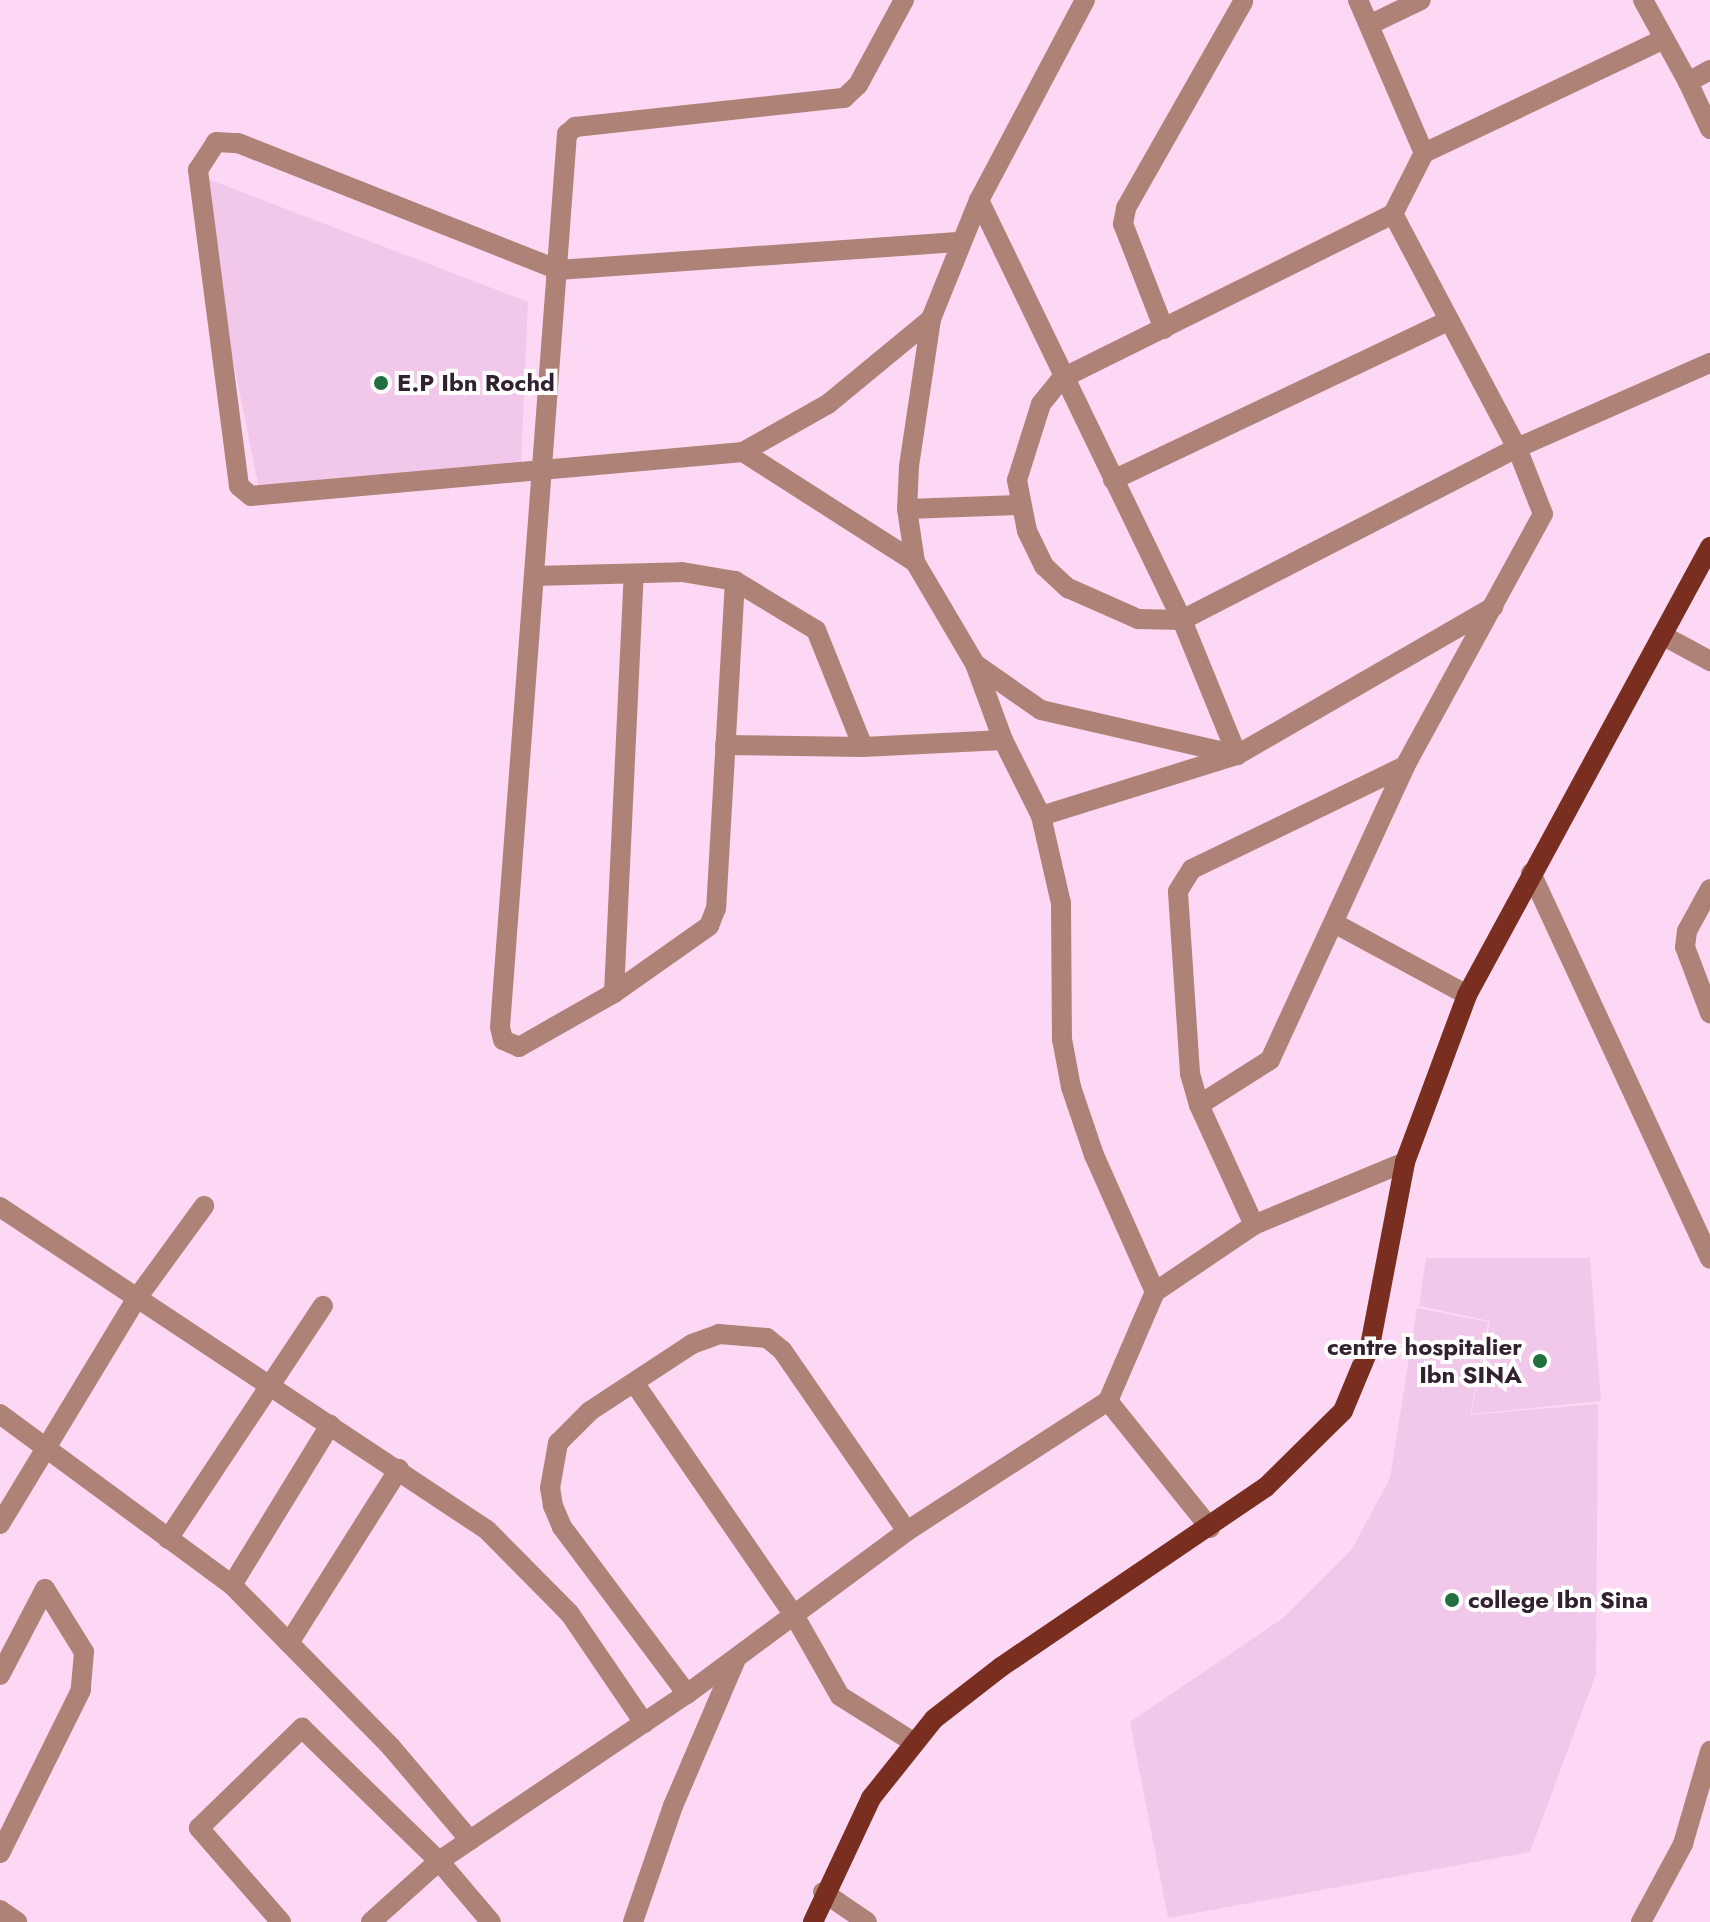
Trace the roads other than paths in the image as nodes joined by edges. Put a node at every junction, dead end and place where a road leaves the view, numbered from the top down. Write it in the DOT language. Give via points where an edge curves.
graph roads {
  1 [pos="904,0"];
  2 [pos="1085,0"];
  3 [pos="1358,0"];
  4 [pos="1421,0"];
  5 [pos="1643,0"];
  6 [pos="1243,2"];
  7 [pos="1371,24"];
  8 [pos="1664,39"];
  9 [pos="1710,70"];
  10 [pos="1688,82"];
  11 [pos="1710,129"];
  12 [pos="1424,153"];
  13 [pos="979,200"];
  14 [pos="1393,214"];
  15 [pos="961,242"];
  16 [pos="558,270"];
  17 [pos="931,319"];
  18 [pos="1448,321"];
  19 [pos="1164,329"];
  20 [pos="1710,363"];
  21 [pos="1062,378"];
  22 [pos="1517,448"];
  23 [pos="743,452"];
  24 [pos="542,469"];
  25 [pos="1113,480"];
  26 [pos="1018,505"];
  27 [pos="907,509"];
  28 [pos="1710,547"];
  29 [pos="915,562"];
  30 [pos="634,574"];
  31 [pos="534,576"];
  32 [pos="735,581"];
  33 [pos="1497,605"];
  34 [pos="1182,620"];
  35 [pos="1662,635"];
  36 [pos="1710,661"];
  37 [pos="975,664"];
  38 [pos="1003,740"];
  39 [pos="725,745"];
  40 [pos="863,747"];
  41 [pos="1237,755"];
  42 [pos="1405,766"];
  43 [pos="1041,816"];
  44 [pos="1531,873"];
  45 [pos="1710,889"];
  46 [pos="1334,923"];
  47 [pos="614,993"];
  48 [pos="1467,995"];
  49 [pos="1710,1013"];
  50 [pos="1199,1105"];
  51 [pos="1405,1162"];
  52 [pos="204,1206"];
  53 [pos="0,1207"];
  54 [pos="1254,1225"];
  55 [pos="1710,1258"];
  56 [pos="1155,1292"];
  57 [pos="137,1298"];
  58 [pos="323,1306"];
  59 [pos="269,1384"];
  60 [pos="635,1384"];
  61 [pos="1108,1401"];
  62 [pos="0,1414"];
  63 [pos="330,1425"];
  64 [pos="44,1447"];
  65 [pos="399,1469"];
  66 [pos="0,1524"];
  67 [pos="1210,1528"];
  68 [pos="907,1531"];
  69 [pos="168,1539"];
  70 [pos="232,1585"];
  71 [pos="794,1615"];
  72 [pos="289,1643"];
  73 [pos="737,1655"];
  74 [pos="0,1675"];
  75 [pos="687,1694"];
  76 [pos="644,1723"];
  77 [pos="913,1742"];
  78 [pos="1710,1751"];
  79 [pos="470,1840"];
  80 [pos="0,1853"];
  81 [pos="439,1861"];
  82 [pos="823,1892"];
  83 [pos="0,1910"];
  84 [pos="17,1922"];
  85 [pos="281,1922"];
  86 [pos="371,1922"];
  87 [pos="491,1922"];
  88 [pos="633,1922"];
  89 [pos="813,1922"];
  90 [pos="867,1922"];
  91 [pos="1641,1922"];
  1 -- 16 [label="street" via="858,85 844,98 575,127 563,144"];
  2 -- 13 [label="street"];
  3 -- 7 [label="street"];
  4 -- 7 [label="street"];
  5 -- 8 [label="street"];
  6 -- 19 [label="street" via="1126,208 1123,224"];
  7 -- 12 [label="street"];
  8 -- 10 [label="street"];
  8 -- 12 [label="street"];
  9 -- 10 [label="street"];
  10 -- 11 [label="street"];
  12 -- 14 [label="street"];
  13 -- 15 [label="street"];
  13 -- 21 [label="street"];
  14 -- 18 [label="street"];
  14 -- 19 [label="street"];
  15 -- 16 [label="street"];
  15 -- 17 [label="street"];
  16 -- 24 [label="street"];
  16 -- 24 [label="street" via="238,143 216,142 198,170 239,486 251,496 270,498"];
  17 -- 23 [label="street" via="828,404"];
  17 -- 27 [label="street" via="917,386"];
  18 -- 22 [label="street"];
  18 -- 25 [label="street"];
  19 -- 21 [label="street"];
  20 -- 22 [label="street"];
  21 -- 25 [label="street"];
  21 -- 26 [label="street" via="1041,404 1026,441 1017,480"];
  22 -- 33 [label="street" via="1543,514"];
  22 -- 34 [label="street"];
  23 -- 24 [label="street"];
  23 -- 29 [label="street"];
  24 -- 31 [label="street"];
  25 -- 34 [label="street"];
  26 -- 27 [label="street"];
  26 -- 34 [label="street" via="1044,566 1068,588 1138,619"];
  27 -- 29 [label="street"];
  28 -- 35 [label="main road"];
  29 -- 37 [label="street"];
  30 -- 31 [label="street"];
  30 -- 32 [label="street" via="682,572"];
  30 -- 47 [label="street"];
  31 -- 47 [label="street" via="503,1040 519,1047"];
  32 -- 39 [label="street"];
  32 -- 40 [label="street" via="816,630"];
  33 -- 41 [label="street"];
  33 -- 42 [label="street"];
  34 -- 41 [label="street"];
  35 -- 36 [label="street"];
  35 -- 44 [label="main road"];
  37 -- 38 [label="street"];
  37 -- 41 [label="street" via="1041,710"];
  38 -- 40 [label="street"];
  38 -- 43 [label="street"];
  39 -- 40 [label="street"];
  39 -- 47 [label="street" via="716,908 709,926"];
  41 -- 43 [label="street"];
  42 -- 46 [label="street"];
  42 -- 50 [label="street" via="1183,878 1178,891 1184,1036"];
  43 -- 56 [label="street" via="1061,903 1062,1039 1071,1087 1094,1155"];
  44 -- 48 [label="main road"];
  44 -- 55 [label="street"];
  45 -- 49 [label="street" via="1687,931 1685,947"];
  46 -- 48 [label="street"];
  46 -- 50 [label="street" via="1270,1060"];
  48 -- 51 [label="main road"];
  50 -- 54 [label="street"];
  51 -- 54 [label="street"];
  51 -- 67 [label="main road" via="1361,1378 1325,1434"];
  52 -- 57 [label="street"];
  53 -- 57 [label="street"];
  54 -- 56 [label="street"];
  56 -- 61 [label="street"];
  57 -- 59 [label="street"];
  57 -- 64 [label="street"];
  58 -- 59 [label="street"];
  59 -- 63 [label="street"];
  59 -- 69 [label="street"];
  60 -- 68 [label="street" via="692,1344 719,1334 767,1338 782,1350"];
  60 -- 71 [label="street"];
  60 -- 75 [label="street" via="590,1411 558,1443 552,1497 562,1527"];
  61 -- 67 [label="street"];
  61 -- 68 [label="street"];
  62 -- 64 [label="street"];
  63 -- 65 [label="street"];
  63 -- 70 [label="street"];
  64 -- 66 [label="street"];
  64 -- 69 [label="street"];
  65 -- 72 [label="street"];
  65 -- 76 [label="street" via="487,1530 527,1566 570,1614"];
  67 -- 77 [label="main road" via="1001,1667"];
  68 -- 71 [label="street"];
  69 -- 70 [label="street"];
  70 -- 72 [label="street"];
  71 -- 73 [label="street"];
  71 -- 77 [label="street" via="840,1696"];
  72 -- 79 [label="street" via="391,1747"];
  73 -- 75 [label="street"];
  73 -- 88 [label="street" via="673,1806"];
  74 -- 80 [label="street" via="45,1589 84,1652 81,1690"];
  75 -- 76 [label="street"];
  76 -- 79 [label="street"];
  77 -- 82 [label="main road" via="871,1798"];
  78 -- 91 [label="street" via="1683,1844"];
  79 -- 81 [label="street"];
  81 -- 85 [label="street" via="302,1728 199,1828"];
  81 -- 86 [label="street"];
  81 -- 87 [label="street"];
  82 -- 89 [label="main road"];
  82 -- 90 [label="street"];
  83 -- 84 [label="street"];
}
